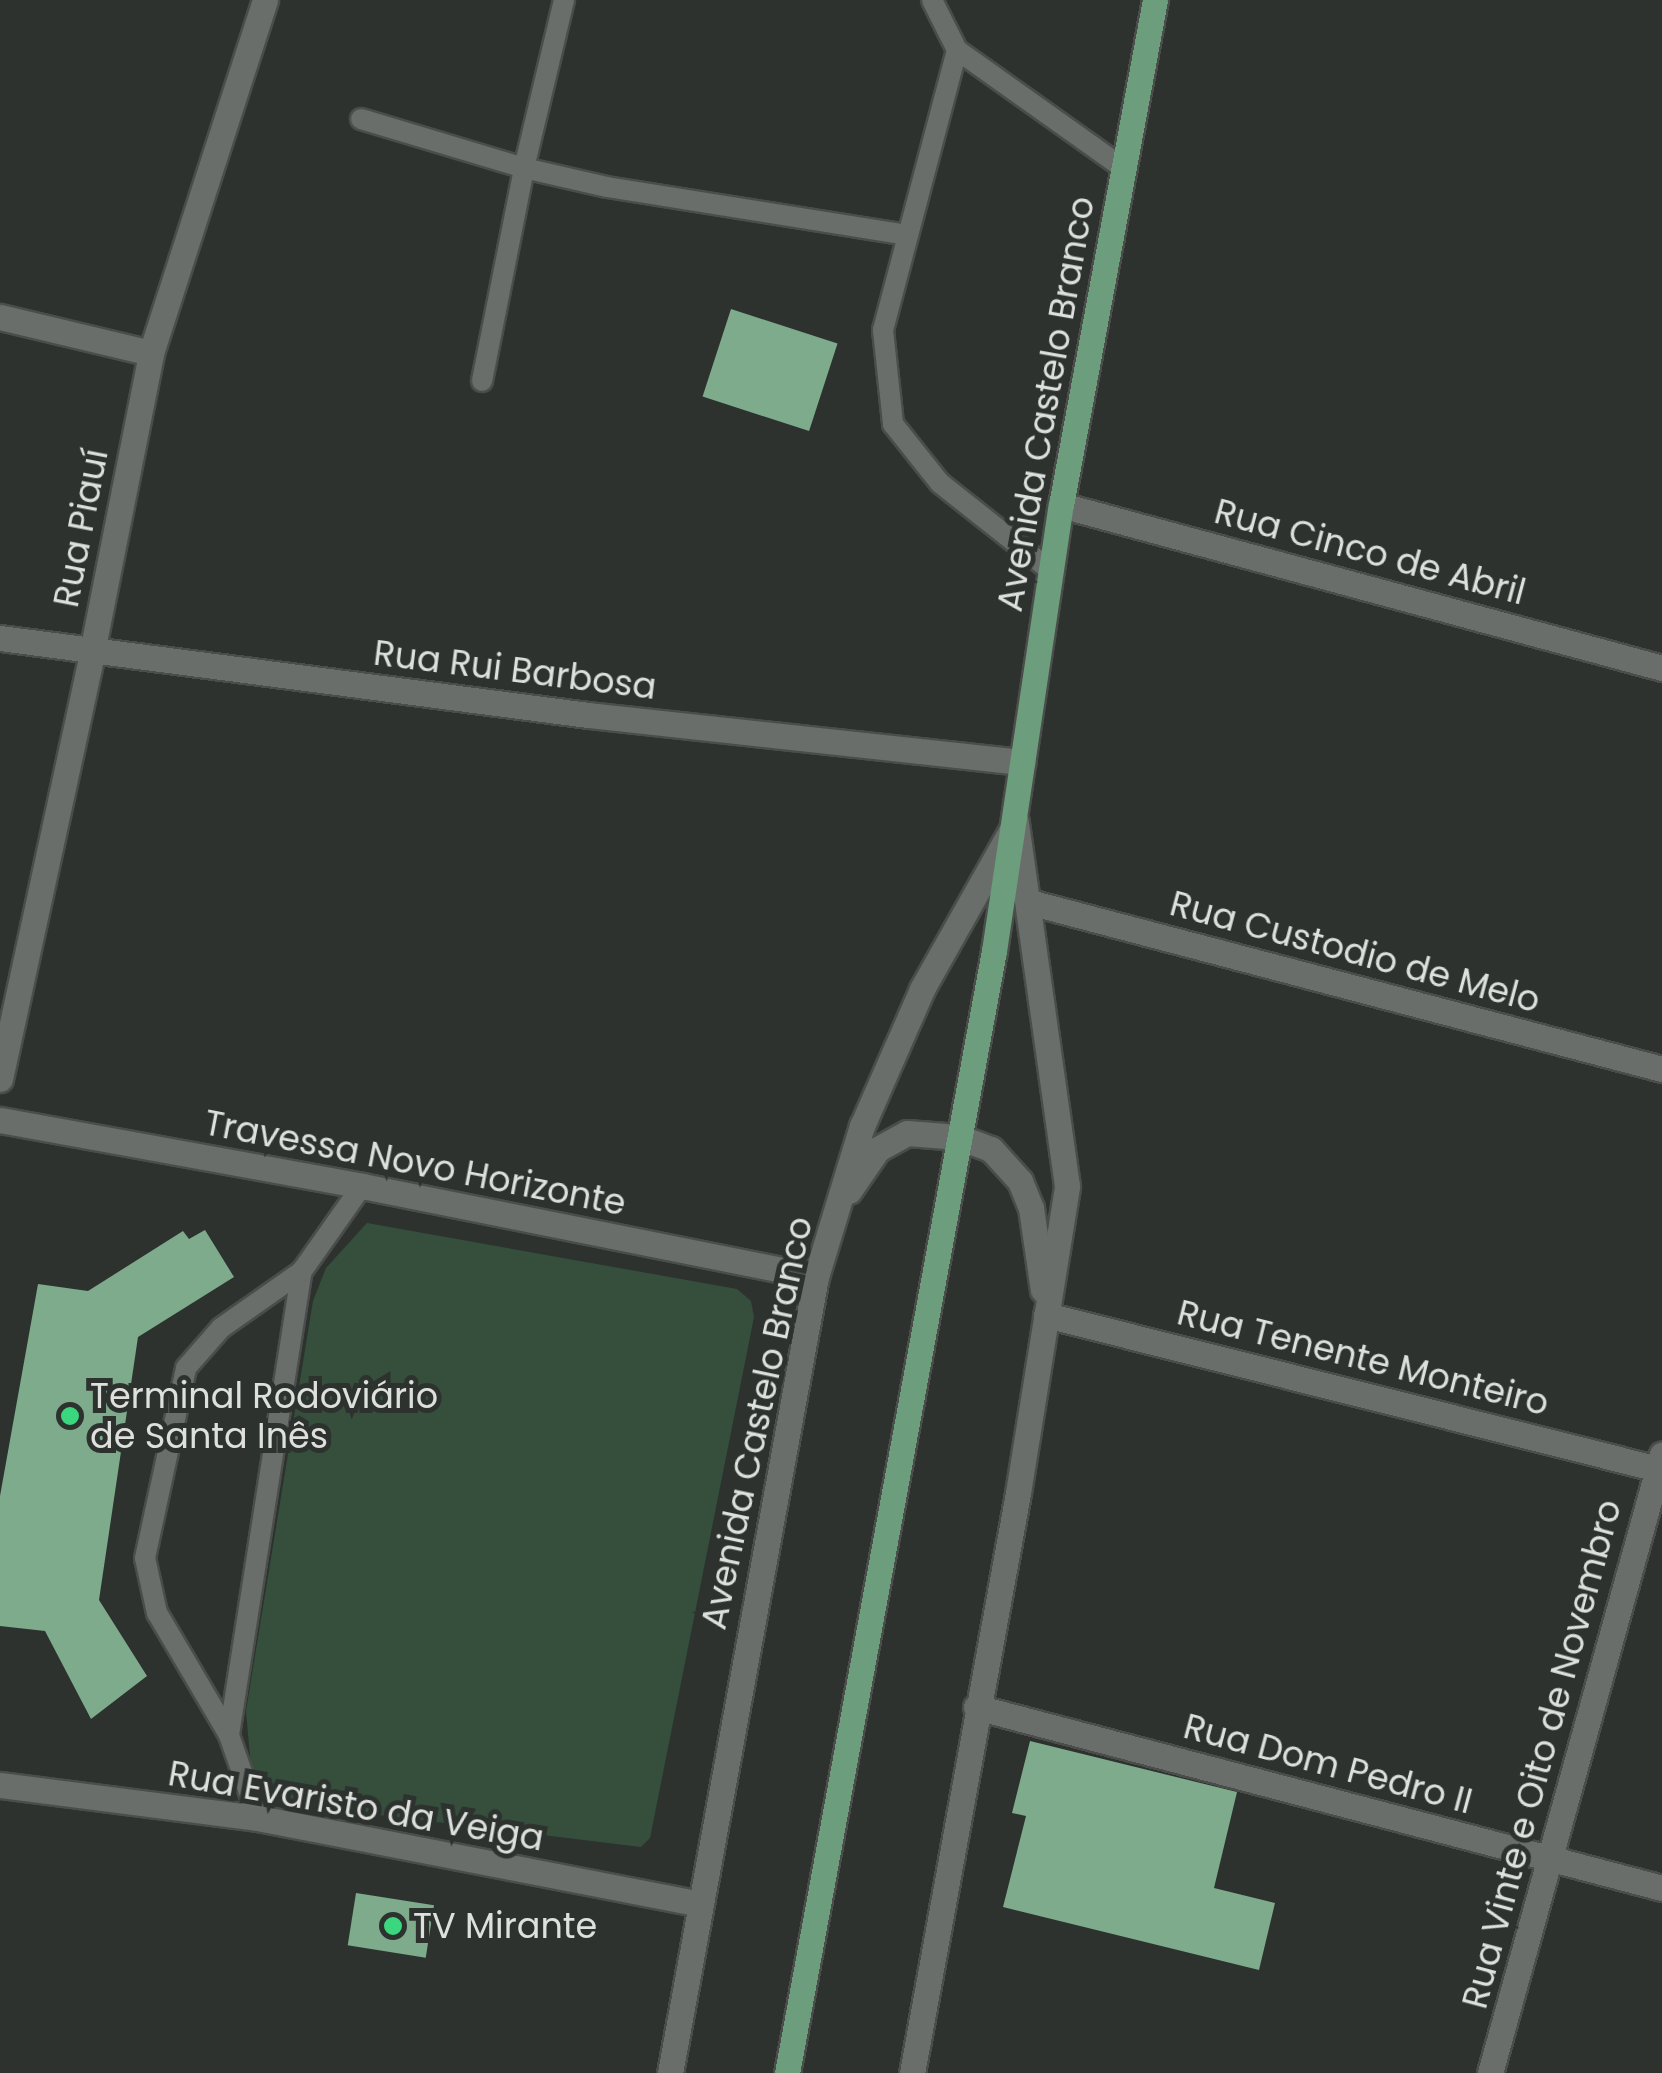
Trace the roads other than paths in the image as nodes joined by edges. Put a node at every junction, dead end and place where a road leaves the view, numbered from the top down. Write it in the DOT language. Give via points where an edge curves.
graph roads {
  1 [pos="265,0"];
  2 [pos="564,0"];
  3 [pos="932,0"];
  4 [pos="1154,0"];
  5 [pos="957,50"];
  6 [pos="360,119"];
  7 [pos="524,168"];
  8 [pos="1123,168"];
  9 [pos="908,235"];
  10 [pos="0,317"];
  11 [pos="151,353"];
  12 [pos="482,381"];
  13 [pos="1061,505"];
  14 [pos="1051,571"];
  15 [pos="0,638"];
  16 [pos="92,652"];
  17 [pos="1662,668"];
  18 [pos="1022,762"];
  19 [pos="1016,822"];
  20 [pos="1029,902"];
  21 [pos="8,1003"];
  22 [pos="1662,1070"];
  23 [pos="0,1079"];
  24 [pos="0,1120"];
  25 [pos="959,1136"];
  26 [pos="362,1186"];
  27 [pos="302,1272"];
  28 [pos="816,1277"];
  29 [pos="1046,1314"];
  30 [pos="1661,1465"];
  31 [pos="976,1706"];
  32 [pos="229,1735"];
  33 [pos="0,1784"];
  34 [pos="258,1818"];
  35 [pos="1549,1859"];
  36 [pos="1662,1888"];
  37 [pos="698,1904"];
  38 [pos="670,2073"];
  39 [pos="787,2073"];
  40 [pos="912,2073"];
  41 [pos="1490,2073"];
  1 -- 11 [label="street, Rua Piauí"];
  2 -- 7 [label="lane"];
  3 -- 5 [label="lane"];
  4 -- 8 [label="main road, Avenida Castelo Branco"];
  5 -- 8 [label="lane"];
  5 -- 9 [label="lane"];
  6 -- 7 [label="lane"];
  7 -- 9 [label="lane"];
  7 -- 12 [label="lane"];
  8 -- 13 [label="main road, Avenida Castelo Branco"];
  9 -- 14 [label="lane" via="884,330 893,424 940,483"];
  10 -- 11 [label="street"];
  11 -- 16 [label="street, Rua Piauí"];
  13 -- 14 [label="main road, Avenida Castelo Branco"];
  13 -- 17 [label="street, Rua Cinco de Abril"];
  14 -- 18 [label="main road, Avenida Castelo Branco"];
  15 -- 16 [label="street, Rua Rui Barbosa"];
  16 -- 18 [label="street, Rua Rui Barbosa"];
  16 -- 21 [label="street, Rua Piauí"];
  18 -- 19 [label="main road, Avenida Castelo Branco"];
  19 -- 20 [label="street, Avenida Castelo Branco"];
  19 -- 25 [label="main road, Avenida Castelo Branco"];
  19 -- 28 [label="street, Avenida Castelo Branco" via="922,989 862,1126"];
  20 -- 22 [label="street, Rua Custodio de Melo"];
  20 -- 29 [label="street, Avenida Castelo Branco" via="1067,1186"];
  21 -- 23 [label="street, Rua Piauí"];
  24 -- 26 [label="street, Travessa Novo Horizonte"];
  25 -- 28 [label="street" via="907,1133 878,1149 850,1188"];
  25 -- 29 [label="street" via="991,1150 1020,1181 1031,1208"];
  25 -- 39 [label="main road, Avenida Castelo Branco"];
  26 -- 27 [label="lane"];
  26 -- 28 [label="street, Travessa Novo Horizonte"];
  27 -- 32 [label="lane"];
  27 -- 32 [label="lane" via="222,1328 186,1368 145,1558 157,1613"];
  28 -- 37 [label="street, Avenida Castelo Branco"];
  29 -- 30 [label="street, Rua Tenente Monteiro"];
  29 -- 31 [label="street, Avenida Castelo Branco"];
  30 -- 35 [label="street, Rua Vinte e Oito de Novembro"];
  31 -- 35 [label="street, Rua Dom Pedro II"];
  31 -- 40 [label="street, Avenida Castelo Branco"];
  32 -- 34 [label="lane"];
  33 -- 34 [label="street, Rua Evaristo da Veiga"];
  34 -- 37 [label="street, Rua Evaristo da Veiga"];
  35 -- 36 [label="street, Rua Dom Pedro II"];
  35 -- 41 [label="street, Rua Vinte e Oito de Novembro"];
  37 -- 38 [label="street, Avenida Castelo Branco"];
}
